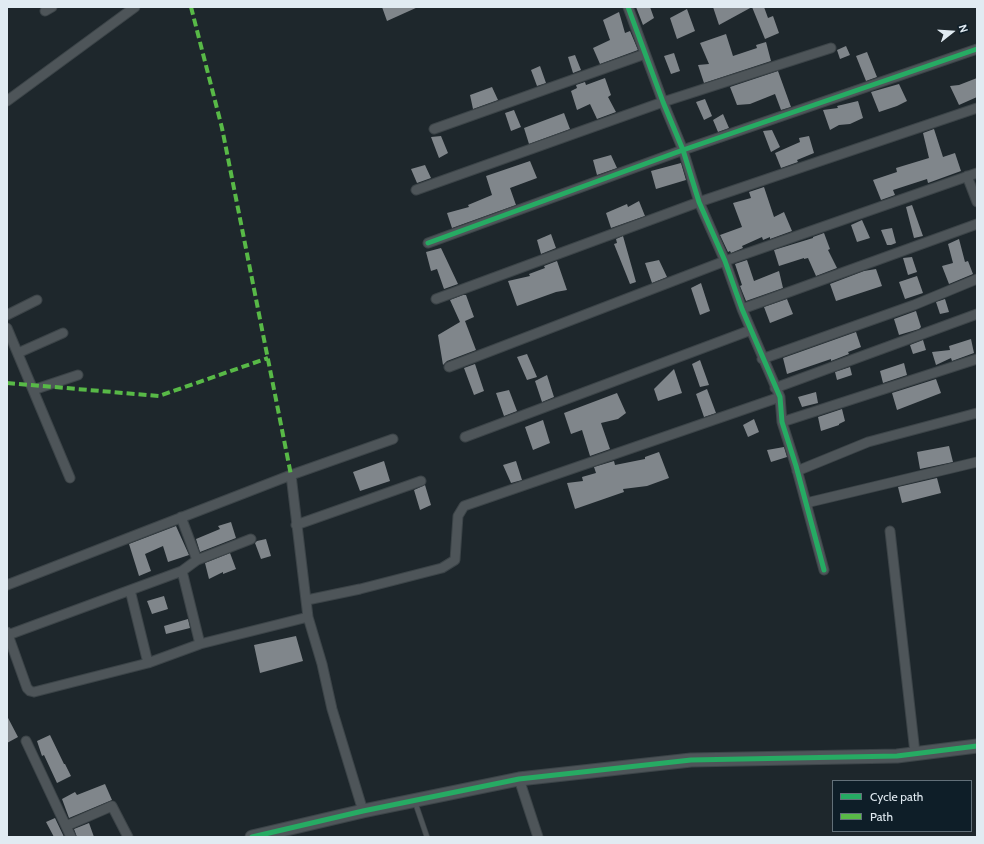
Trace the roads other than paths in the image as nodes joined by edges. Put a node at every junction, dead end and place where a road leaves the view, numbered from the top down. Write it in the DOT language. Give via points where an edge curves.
graph roads {
  1 [pos="135,7"];
  2 [pos="628,7"];
  3 [pos="831,48"];
  4 [pos="977,49"];
  5 [pos="645,54"];
  6 [pos="7,100"];
  7 [pos="663,102"];
  8 [pos="977,108"];
  9 [pos="434,130"];
  10 [pos="683,150"];
  11 [pos="977,173"];
  12 [pos="967,176"];
  13 [pos="416,190"];
  14 [pos="699,202"];
  15 [pos="977,202"];
  16 [pos="977,224"];
  17 [pos="428,243"];
  18 [pos="725,261"];
  19 [pos="977,279"];
  20 [pos="436,299"];
  21 [pos="36,300"];
  22 [pos="742,310"];
  23 [pos="977,314"];
  24 [pos="7,316"];
  25 [pos="7,328"];
  26 [pos="751,330"];
  27 [pos="62,333"];
  28 [pos="18,353"];
  29 [pos="762,359"];
  30 [pos="977,359"];
  31 [pos="450,367"];
  32 [pos="78,375"];
  33 [pos="775,388"];
  34 [pos="33,390"];
  35 [pos="780,397"];
  36 [pos="977,413"];
  37 [pos="782,422"];
  38 [pos="465,437"];
  39 [pos="393,439"];
  40 [pos="977,462"];
  41 [pos="797,471"];
  42 [pos="291,475"];
  43 [pos="70,478"];
  44 [pos="421,481"];
  45 [pos="806,503"];
  46 [pos="181,517"];
  47 [pos="296,525"];
  48 [pos="890,531"];
  49 [pos="251,539"];
  50 [pos="197,560"];
  51 [pos="824,570"];
  52 [pos="182,571"];
  53 [pos="7,585"];
  54 [pos="130,590"];
  55 [pos="307,600"];
  56 [pos="308,617"];
  57 [pos="8,634"];
  58 [pos="200,644"];
  59 [pos="148,663"];
  60 [pos="26,741"];
  61 [pos="977,746"];
  62 [pos="915,753"];
  63 [pos="519,778"];
  64 [pos="414,800"];
  65 [pos="363,811"];
  66 [pos="66,826"];
  67 [pos="71,837"];
  68 [pos="128,837"];
  69 [pos="252,837"];
  70 [pos="427,837"];
  71 [pos="538,837"];
  1 -- 6 [label="street"];
  2 -- 5 [label="street"];
  3 -- 7 [label="street"];
  4 -- 10 [label="street"];
  5 -- 7 [label="street"];
  5 -- 9 [label="street"];
  7 -- 10 [label="street"];
  7 -- 13 [label="street"];
  8 -- 14 [label="street"];
  10 -- 14 [label="street"];
  10 -- 17 [label="street"];
  11 -- 12 [label="street"];
  12 -- 15 [label="street"];
  12 -- 18 [label="street"];
  14 -- 18 [label="street"];
  14 -- 20 [label="street"];
  16 -- 22 [label="street"];
  18 -- 22 [label="street"];
  18 -- 31 [label="street"];
  19 -- 29 [label="street" via="914,305"];
  21 -- 24 [label="street"];
  22 -- 26 [label="street"];
  23 -- 33 [label="street"];
  25 -- 28 [label="street"];
  26 -- 29 [label="street"];
  26 -- 38 [label="street"];
  27 -- 28 [label="street"];
  28 -- 34 [label="street"];
  29 -- 33 [label="street"];
  30 -- 37 [label="street"];
  32 -- 34 [label="street"];
  33 -- 35 [label="street"];
  34 -- 43 [label="street"];
  35 -- 37 [label="street"];
  35 -- 55 [label="street" via="464,506 458,516 455,560 442,568"];
  36 -- 41 [label="street" via="868,442"];
  37 -- 41 [label="street"];
  39 -- 42 [label="street"];
  40 -- 45 [label="street"];
  41 -- 45 [label="street"];
  42 -- 46 [label="street"];
  42 -- 47 [label="street"];
  44 -- 47 [label="street"];
  45 -- 51 [label="street"];
  46 -- 50 [label="street"];
  46 -- 53 [label="street"];
  47 -- 55 [label="street"];
  48 -- 62 [label="street"];
  49 -- 50 [label="street"];
  50 -- 52 [label="street"];
  52 -- 54 [label="street"];
  52 -- 58 [label="street"];
  54 -- 57 [label="street"];
  54 -- 59 [label="street"];
  55 -- 56 [label="street"];
  56 -- 58 [label="street"];
  56 -- 65 [label="street"];
  57 -- 59 [label="street" via="27,688 34,692"];
  58 -- 59 [label="street"];
  60 -- 66 [label="street"];
  61 -- 62 [label="street"];
  62 -- 63 [label="street" via="897,756 691,760"];
  63 -- 64 [label="street"];
  63 -- 71 [label="street"];
  64 -- 65 [label="street"];
  64 -- 70 [label="lane"];
  65 -- 69 [label="street"];
  66 -- 67 [label="street"];
  66 -- 68 [label="street" via="112,806"];
}
